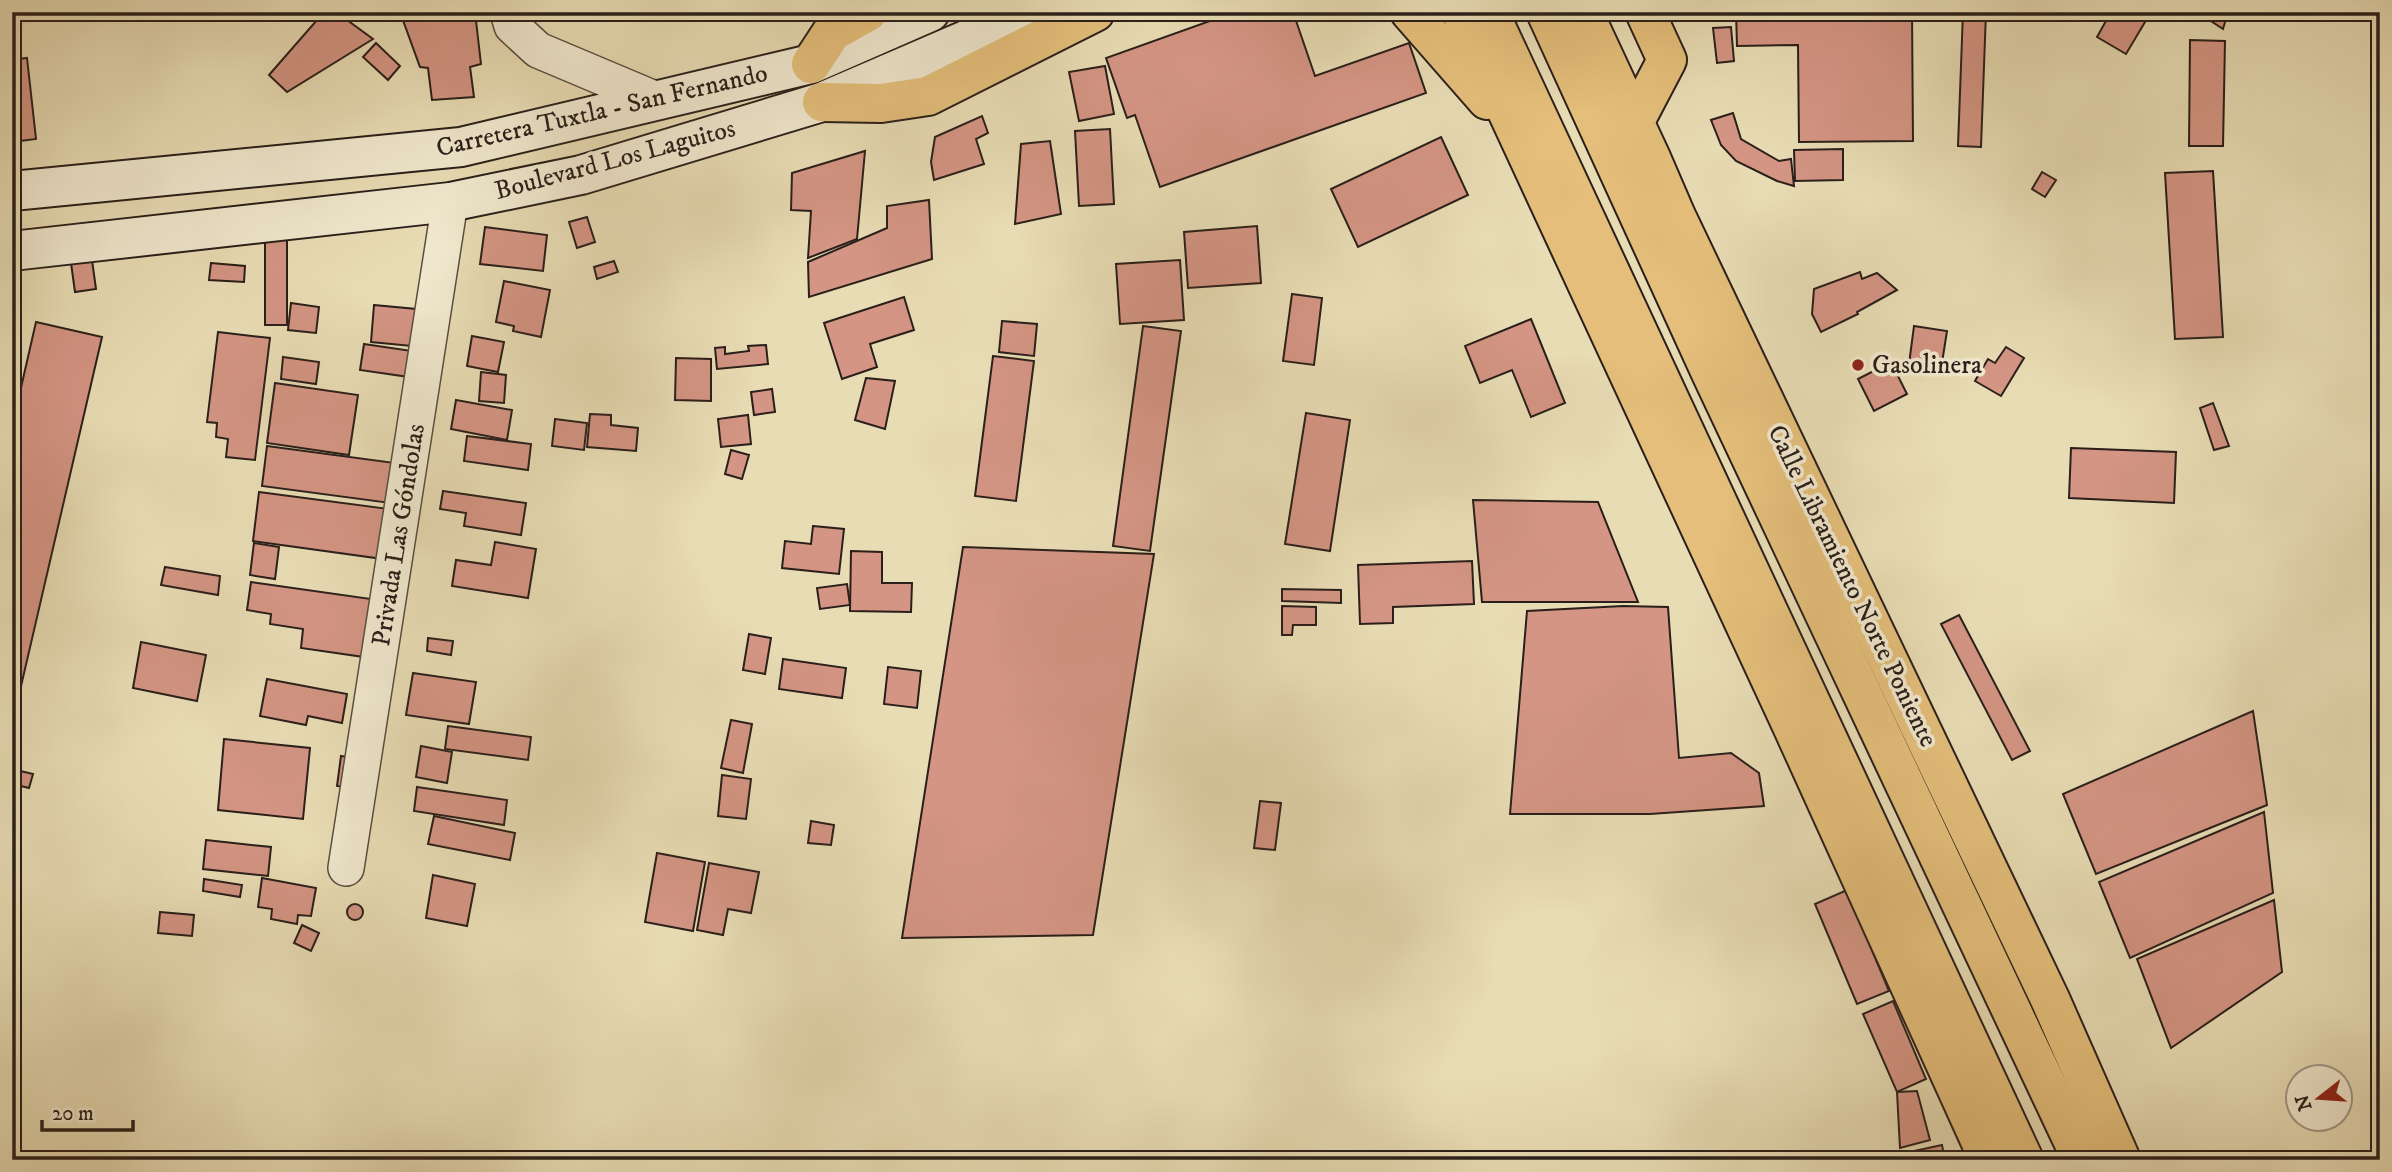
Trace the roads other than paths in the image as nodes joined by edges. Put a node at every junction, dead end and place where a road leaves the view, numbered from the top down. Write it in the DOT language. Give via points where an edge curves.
graph roads {
  1 [pos="508,12"];
  2 [pos="868,12"];
  3 [pos="930,12"];
  4 [pos="1031,12"];
  5 [pos="1095,12"];
  6 [pos="1410,12"];
  7 [pos="1461,12"];
  8 [pos="1489,12"];
  9 [pos="1546,12"];
  10 [pos="1583,12"];
  11 [pos="1645,12"];
  12 [pos="811,64"];
  13 [pos="659,101"];
  14 [pos="822,102"];
  15 [pos="1634,123"];
  16 [pos="1520,138"];
  17 [pos="12,191"];
  18 [pos="450,202"];
  19 [pos="12,251"];
  20 [pos="346,868"];
  21 [pos="1989,1160"];
  22 [pos="2024,1160"];
  23 [pos="2082,1160"];
  24 [pos="2121,1160"];
  1 -- 13 [label="street" via="512,26 538,50"];
  2 -- 12 [label="main road" via="832,32"];
  3 -- 12 [label="main road, Carretera Tuxtla - San Fernando"];
  4 -- 14 [label="main road, Boulevard Los Laguitos"];
  5 -- 14 [label="main road" via="928,96 881,103"];
  6 -- 16 [label="main road"];
  7 -- 16 [label="main road"];
  8 -- 22 [label="main road"];
  9 -- 23 [label="main road, Calle Libramiento Norte Poniente"];
  10 -- 15 [label="main road, Calle Libramiento Norte Poniente"];
  11 -- 15 [label="main road" via="1667,60"];
  12 -- 13 [label="main road, Carretera Tuxtla - San Fernando"];
  13 -- 17 [label="main road, Carretera Tuxtla - San Fernando" via="461,147"];
  14 -- 18 [label="main road, Boulevard Los Laguitos" via="581,175"];
  15 -- 24 [label="main road, Calle Libramiento Norte Poniente" via="2050,999"];
  16 -- 21 [label="main road"];
  18 -- 19 [label="main road, Boulevard Los Laguitos"];
  18 -- 20 [label="street, Privada Las Góndolas"];
}
